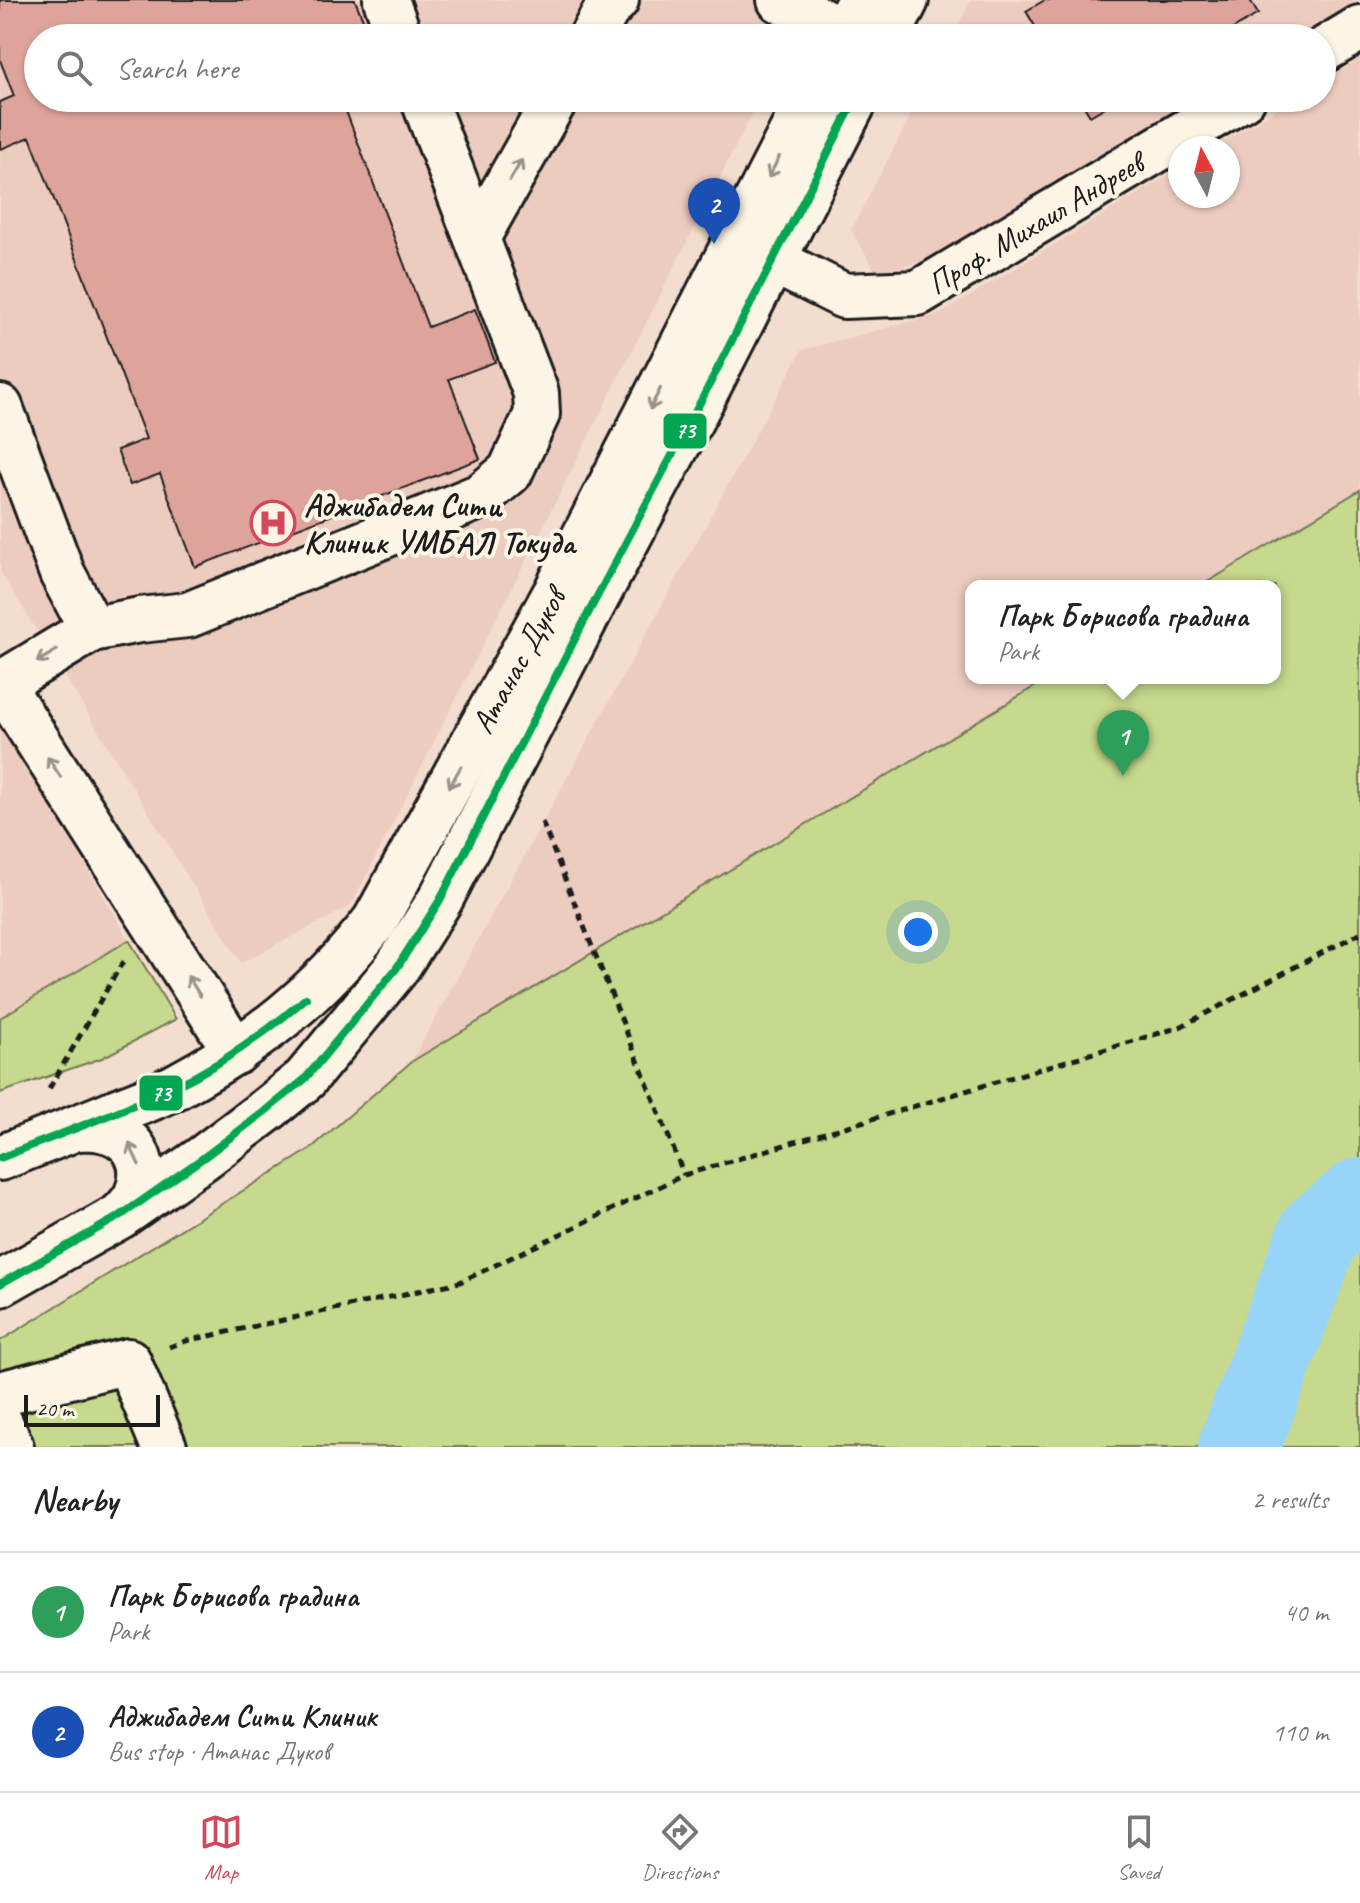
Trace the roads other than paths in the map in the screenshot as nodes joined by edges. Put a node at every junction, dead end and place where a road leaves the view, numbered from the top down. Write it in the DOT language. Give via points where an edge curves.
graph roads {
  1 [pos="386,0"];
  2 [pos="616,0"];
  3 [pos="780,0"];
  4 [pos="906,0"];
  5 [pos="851,15"];
  6 [pos="395,24"];
  7 [pos="599,24"];
  8 [pos="894,24"];
  9 [pos="1360,28"];
  10 [pos="1336,43"];
  11 [pos="428,112"];
  12 [pos="548,112"];
  13 [pos="802,112"];
  14 [pos="849,112"];
  15 [pos="1220,112"];
  16 [pos="477,238"];
  17 [pos="772,260"];
  18 [pos="0,407"];
  19 [pos="92,629"];
  20 [pos="1,683"];
  21 [pos="236,1052"];
  22 [pos="76,1128"];
  23 [pos="0,1158"];
  24 [pos="120,1216"];
  25 [pos="0,1284"];
  26 [pos="0,1394"];
  27 [pos="0,1423"];
  28 [pos="11,1447"];
  29 [pos="164,1447"];
  1 -- 6 [label="main road"];
  2 -- 7 [label="main road"];
  3 -- 5 [label="main road"];
  4 -- 8 [label="main road"];
  9 -- 10 [label="main road"];
  11 -- 16 [label="main road"];
  16 -- 12 [label="main road, one-way"];
  13 -- 21 [label="main road, Атанас Дуков, one-way" via="556,592 375,921 319,986"];
  14 -- 17 [label="main road, Атанас Дуков"];
  15 -- 17 [label="main road, Проф. Михаил Андреев" via="918,293 844,296"];
  16 -- 19 [label="main road" via="536,393 537,414 510,472 481,496 188,615"];
  17 -- 24 [label="main road, Атанас Дуков" via="440,900 396,969 305,1079"];
  18 -- 19 [label="main road" via="62,573"];
  19 -- 20 [label="main road, one-way"];
  21 -- 20 [label="main road, one-way"];
  21 -- 22 [label="main road, Атанас Дуков" via="174,1087"];
  22 -- 23 [label="main road, Атанас Дуков"];
  24 -- 22 [label="main road, one-way" via="141,1183 138,1155 124,1137 100,1128"];
  24 -- 25 [label="main road, Атанас Дуков"];
  26 -- 29 [label="main road" via="128,1361"];
  27 -- 28 [label="main road"];
}
